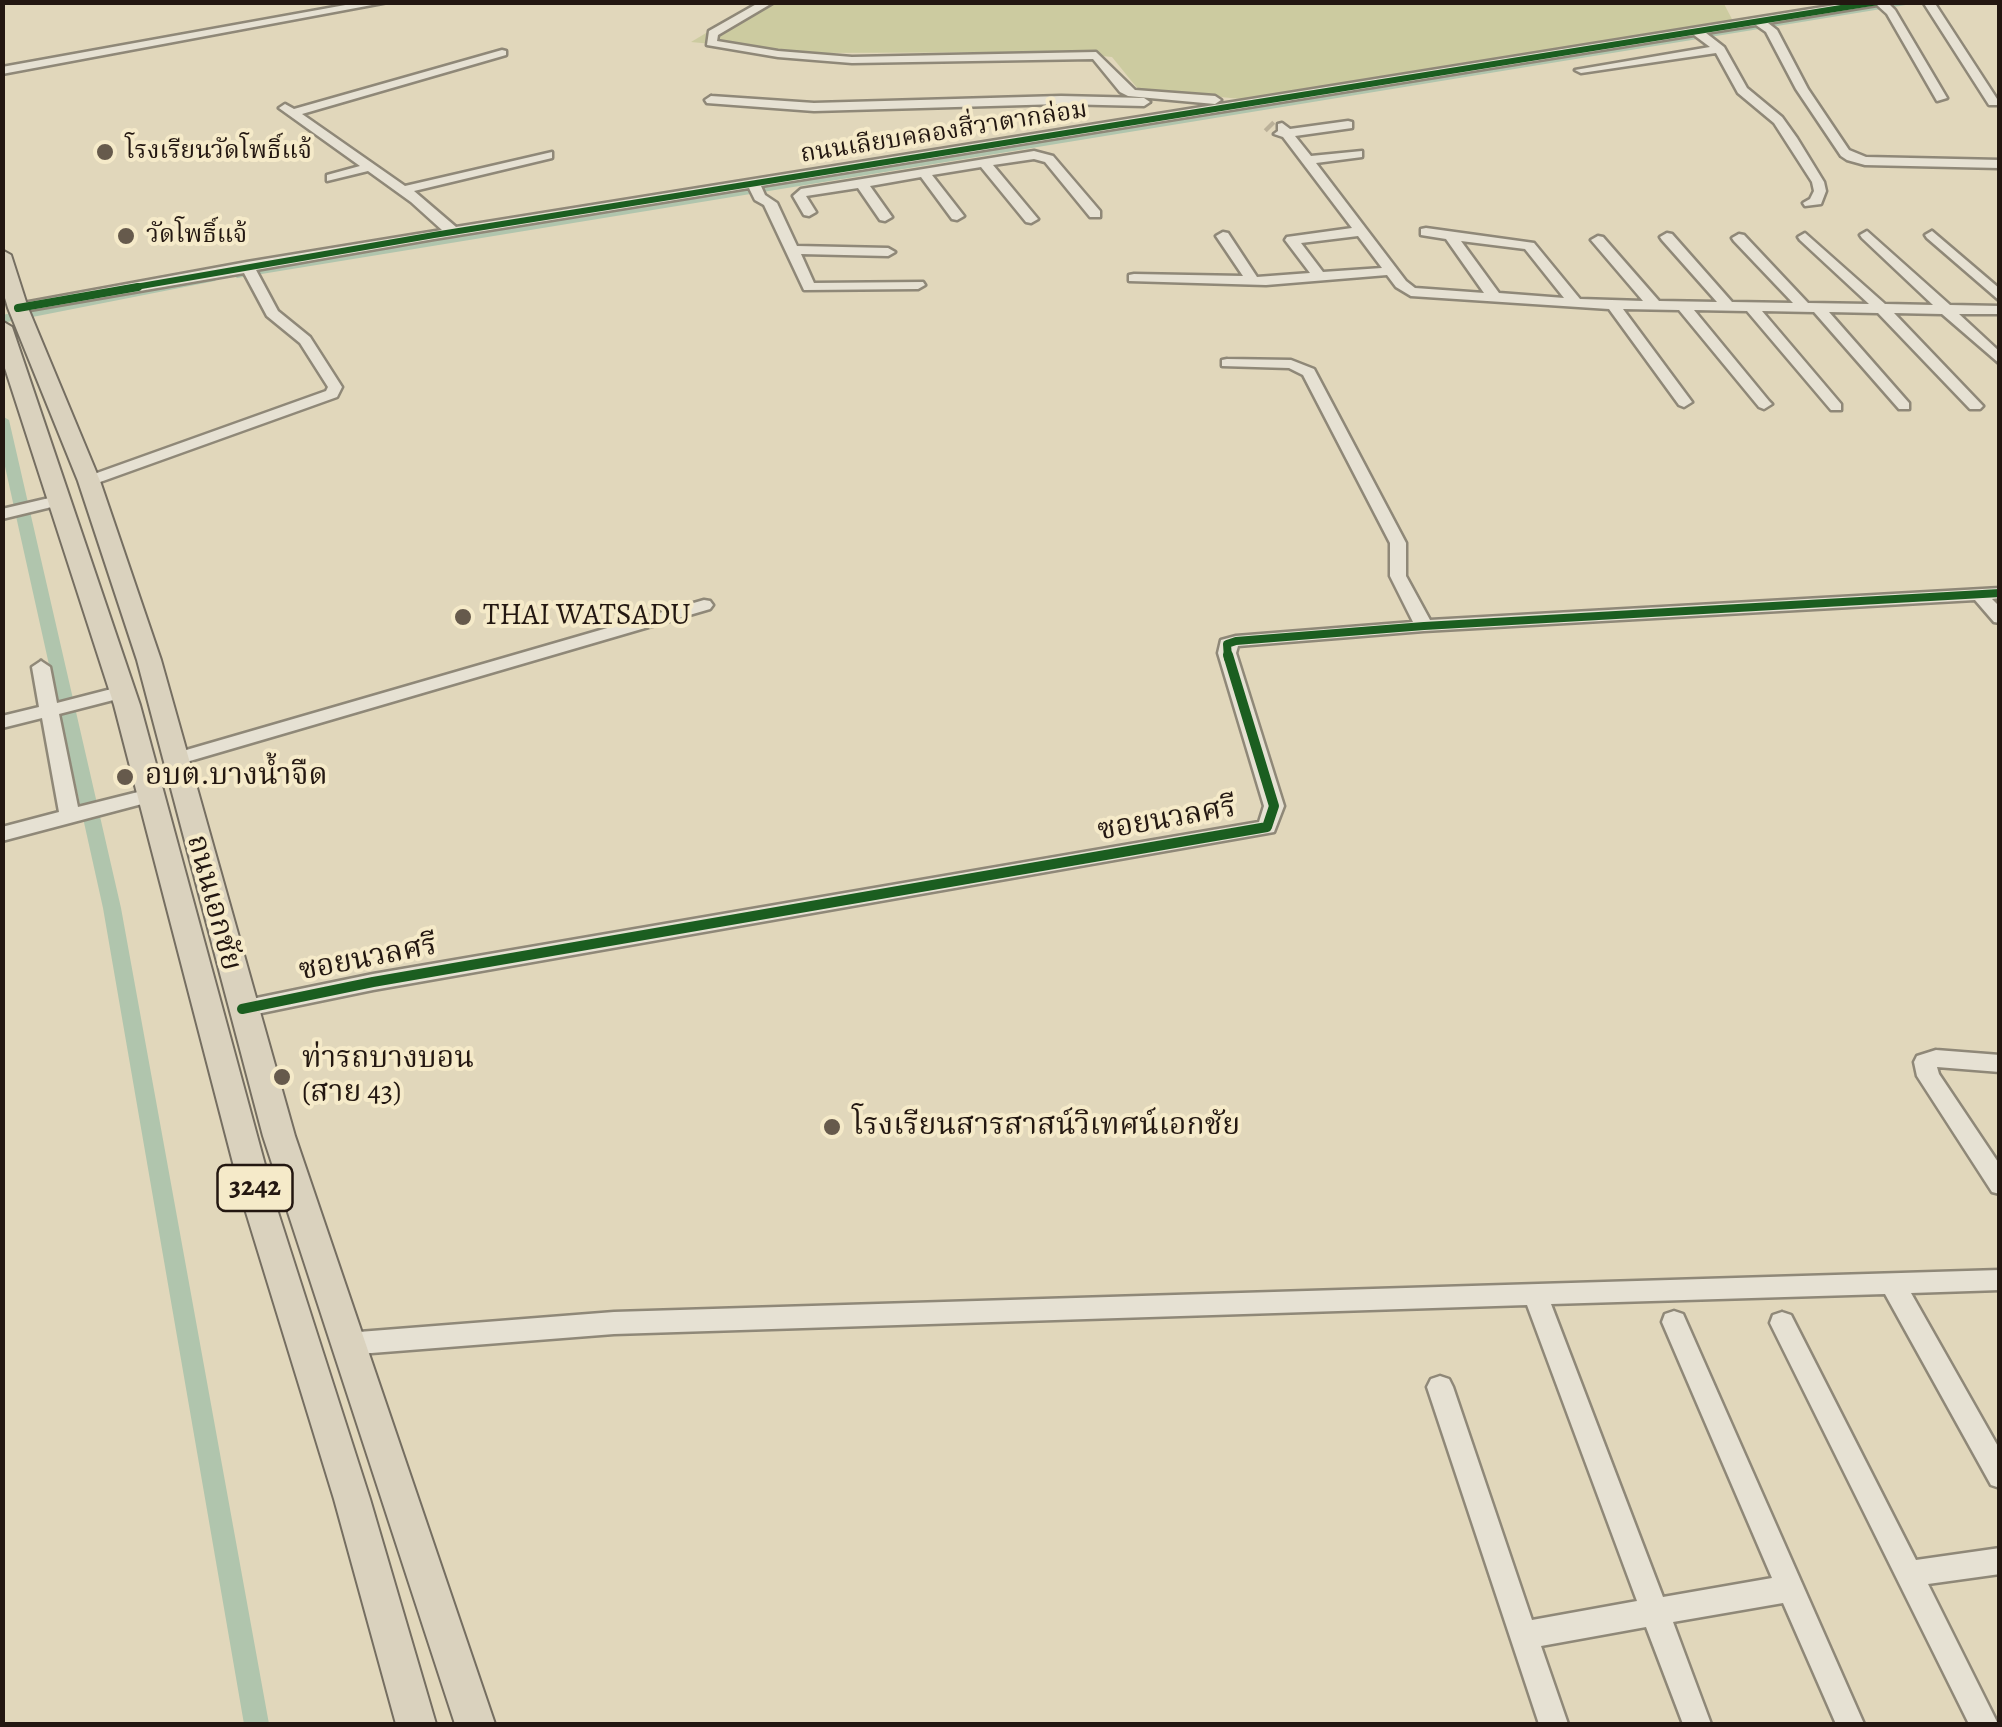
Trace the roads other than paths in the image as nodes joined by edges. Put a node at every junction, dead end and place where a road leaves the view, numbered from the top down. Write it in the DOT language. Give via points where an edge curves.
graph roads {
  1 [pos="383,2"];
  2 [pos="769,2"];
  3 [pos="1791,2"];
  4 [pos="1929,3"];
  5 [pos="1884,6"];
  6 [pos="1809,14"];
  7 [pos="1765,26"];
  8 [pos="1709,40"];
  9 [pos="502,54"];
  10 [pos="1582,70"];
  11 [pos="2,71"];
  12 [pos="1941,98"];
  13 [pos="711,100"];
  14 [pos="1993,102"];
  15 [pos="1250,104"];
  16 [pos="1348,125"];
  17 [pos="1277,128"];
  18 [pos="1358,154"];
  19 [pos="548,156"];
  20 [pos="1305,160"];
  21 [pos="949,161"];
  22 [pos="984,164"];
  23 [pos="2000,164"];
  24 [pos="369,167"];
  25 [pos="924,173"];
  26 [pos="332,178"];
  27 [pos="862,184"];
  28 [pos="403,190"];
  29 [pos="757,190"];
  30 [pos="1810,203"];
  31 [pos="810,212"];
  32 [pos="1094,214"];
  33 [pos="956,216"];
  34 [pos="885,217"];
  35 [pos="1031,220"];
  36 [pos="1363,231"];
  37 [pos="453,232"];
  38 [pos="1426,232"];
  39 [pos="1867,235"];
  40 [pos="1932,235"];
  41 [pos="1223,236"];
  42 [pos="1451,236"];
  43 [pos="1667,237"];
  44 [pos="1805,237"];
  45 [pos="1739,238"];
  46 [pos="1598,240"];
  47 [pos="790,250"];
  48 [pos="888,252"];
  49 [pos="2,255"];
  50 [pos="250,271"];
  51 [pos="1392,271"];
  52 [pos="1134,278"];
  53 [pos="1320,279"];
  54 [pos="1253,281"];
  55 [pos="918,285"];
  56 [pos="2000,297"];
  57 [pos="1496,299"];
  58 [pos="1576,303"];
  59 [pos="1612,305"];
  60 [pos="1654,306"];
  61 [pos="1684,307"];
  62 [pos="1729,307"];
  63 [pos="1751,308"];
  64 [pos="1812,308"];
  65 [pos="1882,309"];
  66 [pos="1948,310"];
  67 [pos="2000,310"];
  68 [pos="14,321"];
  69 [pos="2000,360"];
  70 [pos="1227,363"];
  71 [pos="1684,402"];
  72 [pos="1764,404"];
  73 [pos="1904,406"];
  74 [pos="1974,406"];
  75 [pos="1836,407"];
  76 [pos="89,481"];
  77 [pos="56,502"];
  78 [pos="2,514"];
  79 [pos="1978,593"];
  80 [pos="2000,593"];
  81 [pos="704,605"];
  82 [pos="2000,618"];
  83 [pos="1424,626"];
  84 [pos="142,639"];
  85 [pos="108,648"];
  86 [pos="41,667"];
  87 [pos="123,692"];
  88 [pos="54,710"];
  89 [pos="2,722"];
  90 [pos="176,759"];
  91 [pos="150,796"];
  92 [pos="74,817"];
  93 [pos="2,834"];
  94 [pos="242,1009"];
  95 [pos="2000,1064"];
  96 [pos="2000,1185"];
  97 [pos="2000,1280"];
  98 [pos="1892,1283"];
  99 [pos="1535,1294"];
  100 [pos="1674,1322"];
  101 [pos="1782,1323"];
  102 [pos="346,1344"];
  103 [pos="1440,1387"];
  104 [pos="2000,1476"];
  105 [pos="2000,1561"];
  106 [pos="1908,1574"];
  107 [pos="1791,1588"];
  108 [pos="1654,1612"];
  109 [pos="1524,1636"];
  110 [pos="416,1724"];
  111 [pos="474,1724"];
  112 [pos="1553,1724"];
  113 [pos="1697,1724"];
  114 [pos="1850,1724"];
  115 [pos="1984,1724"];
  1 -- 11 [label="street"];
  2 -- 15 [label="street" via="712,33 710,42 879,61 1087,54 1102,58 1132,93"];
  3 -- 6 [label="street"];
  4 -- 14 [label="street"];
  5 -- 6 [label="street, ถนนเลียบคลองสี่วาตากล่อม"];
  5 -- 12 [label="street"];
  6 -- 7 [label="street, ถนนเลียบคลองสี่วาตากล่อม"];
  7 -- 8 [label="street, ถนนเลียบคลองสี่วาตากล่อม"];
  7 -- 23 [label="street" via="1844,153 1865,161"];
  8 -- 10 [label="street"];
  8 -- 15 [label="street, ถนนเลียบคลองสี่วาตากล่อม"];
  8 -- 30 [label="street" via="1742,90 1778,120 1818,182 1820,191"];
  9 -- 24 [label="street" via="288,110"];
  13 -- 15 [label="street" via="814,107 1061,100"];
  15 -- 17 [label="street"];
  15 -- 21 [label="street, ถนนเลียบคลองสี่วาตากล่อม"];
  16 -- 17 [label="street"];
  17 -- 20 [label="street"];
  18 -- 20 [label="street"];
  19 -- 28 [label="street"];
  20 -- 36 [label="street"];
  21 -- 22 [label="street"];
  21 -- 25 [label="street"];
  21 -- 29 [label="street, ถนนเลียบคลองสี่วาตากล่อม"];
  22 -- 32 [label="street" via="1049,159"];
  22 -- 35 [label="street"];
  24 -- 26 [label="street"];
  24 -- 28 [label="street"];
  25 -- 27 [label="street"];
  25 -- 33 [label="street"];
  27 -- 31 [label="street" via="800,193"];
  27 -- 34 [label="street"];
  28 -- 37 [label="street"];
  29 -- 37 [label="street, ถนนเลียบคลองสี่วาตากล่อม"];
  29 -- 47 [label="street" via="770,203"];
  36 -- 51 [label="street"];
  36 -- 53 [label="street" via="1292,240"];
  37 -- 50 [label="street, ถนนเลียบคลองสี่วาตากล่อม"];
  38 -- 42 [label="street"];
  39 -- 66 [label="street"];
  40 -- 56 [label="street"];
  41 -- 54 [label="street"];
  42 -- 57 [label="street"];
  42 -- 58 [label="street" via="1529,246"];
  43 -- 62 [label="street"];
  44 -- 65 [label="street"];
  45 -- 64 [label="street"];
  46 -- 60 [label="street"];
  47 -- 48 [label="street"];
  47 -- 55 [label="street" via="808,287"];
  49 -- 68 [label="main road, ถนนเอกชัย / 3242"];
  50 -- 68 [label="street, ถนนเลียบคลองสี่วาตากล่อม"];
  50 -- 76 [label="street" via="272,313 305,340 335,387 332,394"];
  51 -- 53 [label="street"];
  51 -- 57 [label="street" via="1412,292"];
  52 -- 54 [label="street"];
  53 -- 54 [label="street"];
  57 -- 58 [label="street"];
  58 -- 59 [label="street"];
  59 -- 60 [label="street"];
  59 -- 71 [label="street"];
  60 -- 61 [label="street"];
  61 -- 62 [label="street"];
  61 -- 72 [label="street"];
  62 -- 63 [label="street"];
  63 -- 64 [label="street"];
  63 -- 75 [label="street"];
  64 -- 65 [label="street"];
  64 -- 73 [label="street"];
  65 -- 66 [label="street"];
  65 -- 74 [label="street"];
  66 -- 67 [label="street"];
  66 -- 69 [label="street"];
  68 -- 76 [label="main road, ถนนเอกชัย / 3242"];
  68 -- 77 [label="main road, ถนนเอกชัย / 3242"];
  70 -- 83 [label="street" via="1291,364 1308,372 1398,543 1398,576"];
  76 -- 84 [label="main road, ถนนเอกชัย / 3242"];
  77 -- 78 [label="street"];
  77 -- 85 [label="main road, ถนนเอกชัย / 3242"];
  79 -- 80 [label="street, ซอยนวลศรี"];
  79 -- 82 [label="street"];
  79 -- 83 [label="street, ซอยนวลศรี"];
  81 -- 90 [label="street"];
  83 -- 94 [label="street, ซอยนวลศรี" via="1227,644 1274,806 1268,827"];
  84 -- 85 [label="main road"];
  84 -- 90 [label="main road, ถนนเอกชัย / 3242"];
  85 -- 87 [label="main road, ถนนเอกชัย / 3242"];
  86 -- 88 [label="street"];
  87 -- 88 [label="street"];
  87 -- 91 [label="main road, ถนนเอกชัย / 3242"];
  88 -- 89 [label="street"];
  88 -- 92 [label="street"];
  90 -- 94 [label="main road, ถนนเอกชัย / 3242"];
  91 -- 92 [label="street"];
  91 -- 110 [label="main road, ถนนเอกชัย / 3242" via="261,1210"];
  92 -- 93 [label="street"];
  94 -- 102 [label="main road, ถนนเอกชัย / 3242"];
  95 -- 96 [label="street" via="1924,1062"];
  97 -- 98 [label="street"];
  98 -- 99 [label="street"];
  98 -- 104 [label="street"];
  99 -- 102 [label="street" via="614,1323"];
  99 -- 108 [label="street"];
  100 -- 107 [label="street"];
  101 -- 106 [label="street"];
  102 -- 111 [label="main road, ถนนเอกชัย / 3242"];
  103 -- 109 [label="street"];
  105 -- 106 [label="street"];
  106 -- 115 [label="street"];
  107 -- 108 [label="street"];
  107 -- 114 [label="street"];
  108 -- 109 [label="street"];
  108 -- 113 [label="street"];
  109 -- 112 [label="street"];
}
